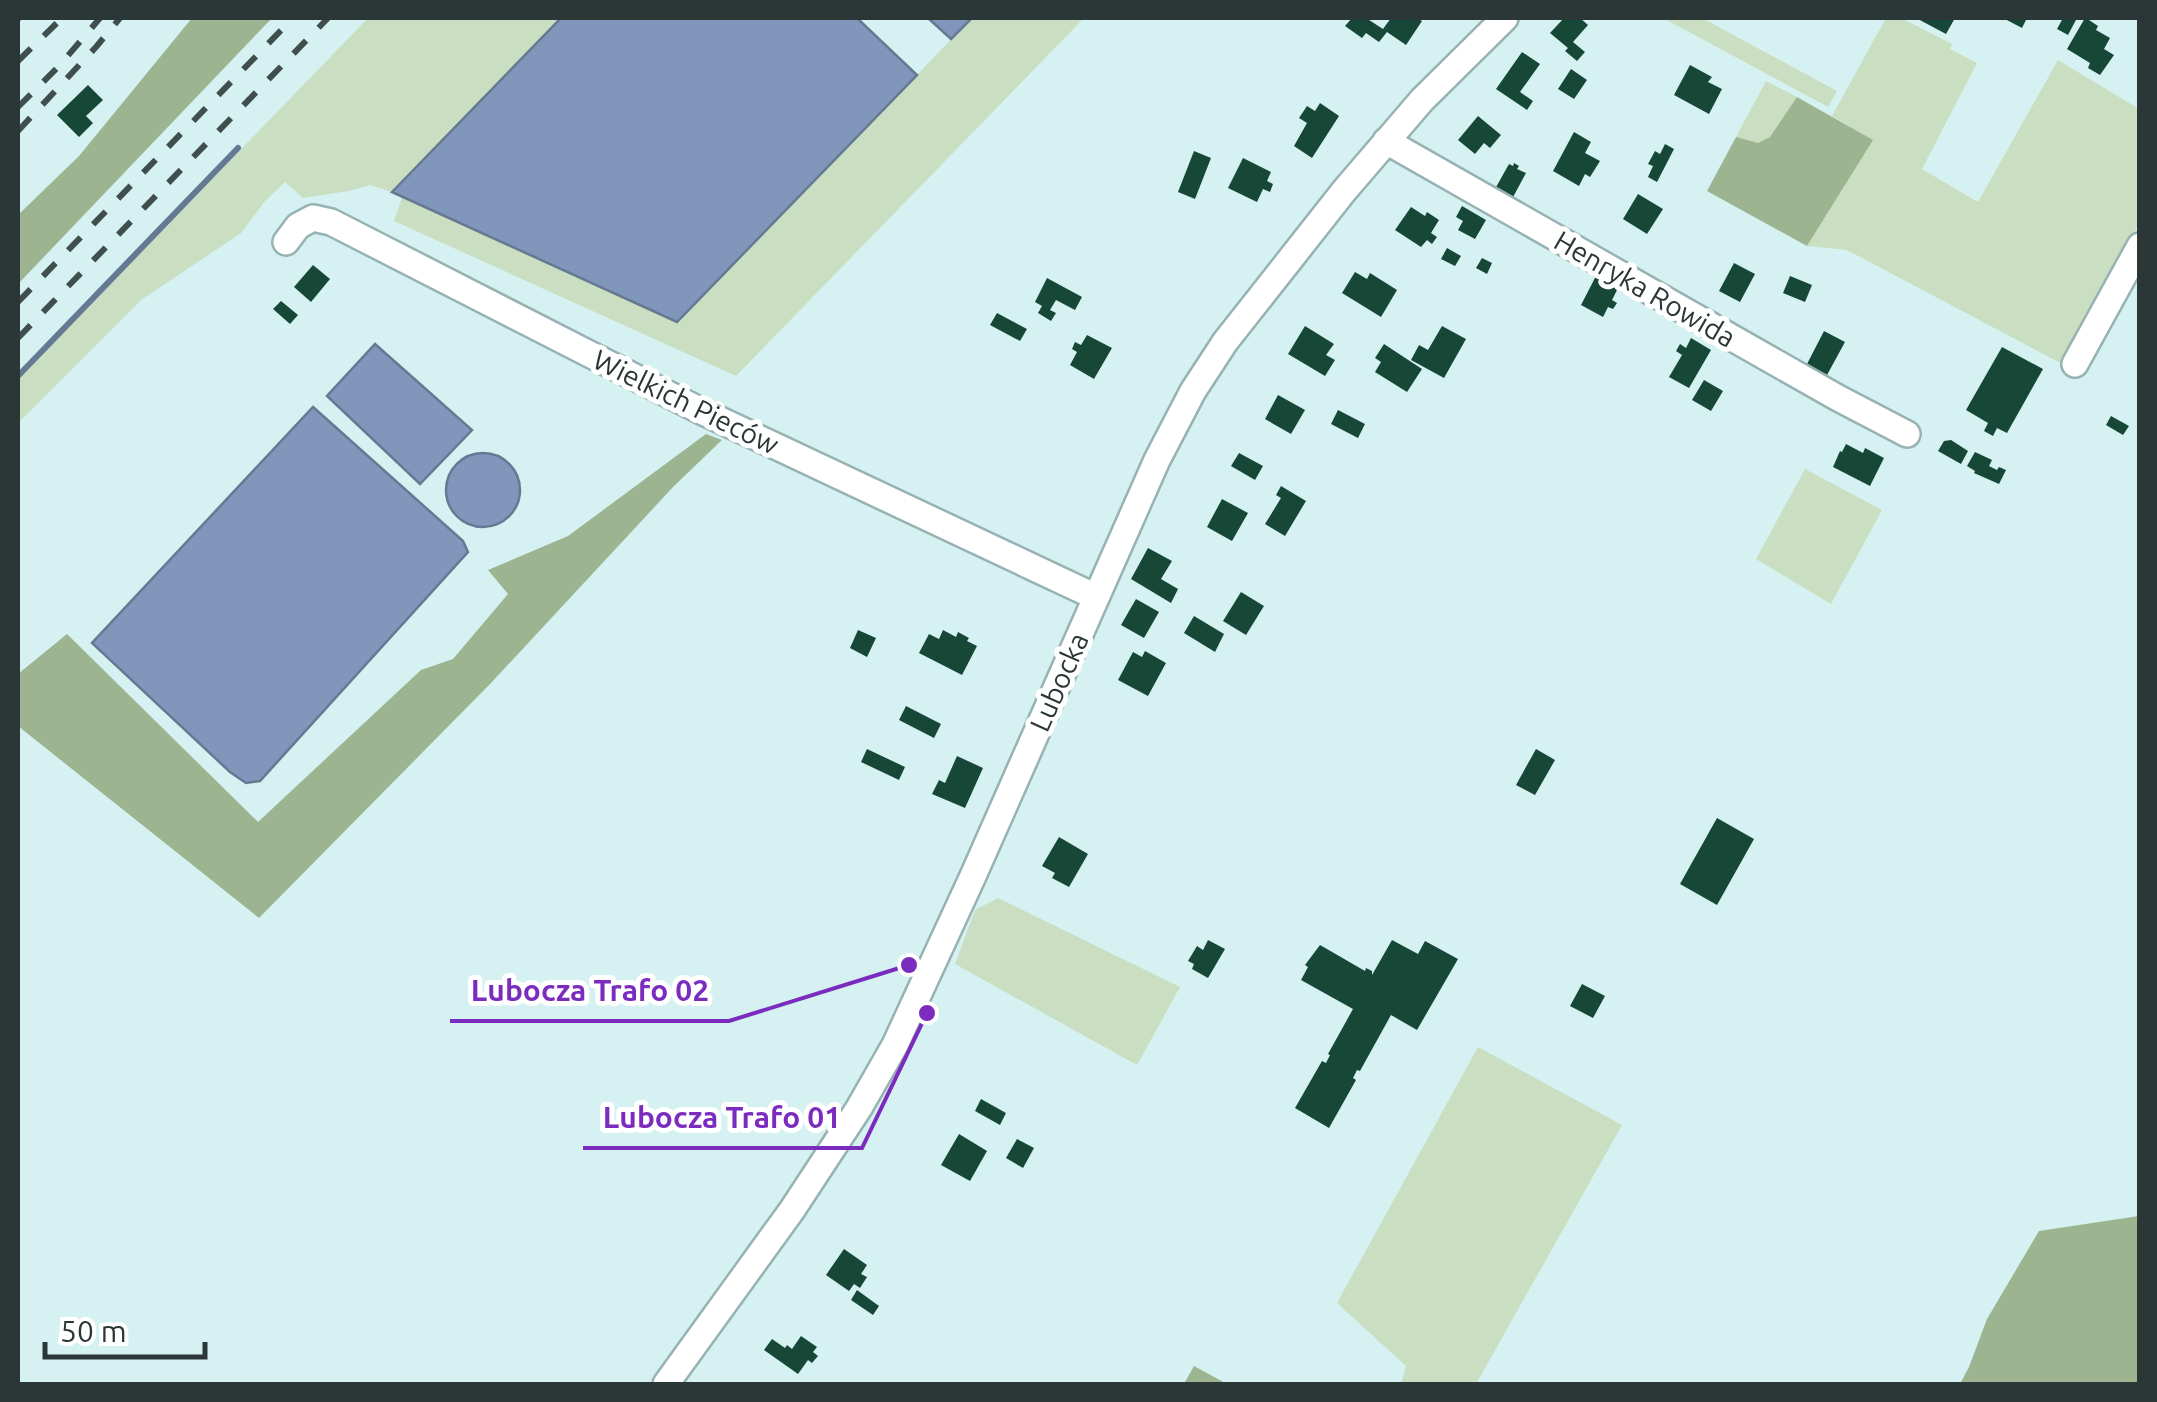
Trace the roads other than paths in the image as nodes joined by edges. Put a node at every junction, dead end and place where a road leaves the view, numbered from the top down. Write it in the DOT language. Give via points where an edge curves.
graph roads {
  1 [pos="1504,18"];
  2 [pos="1386,141"];
  3 [pos="286,242"];
  4 [pos="2140,246"];
  5 [pos="2075,364"];
  6 [pos="1907,434"];
  7 [pos="1096,597"];
  8 [pos="666,1384"];
  1 -- 2 [label="street, Lubocka"];
  2 -- 6 [label="street, Henryka Rowida"];
  2 -- 7 [label="street, Lubocka" via="1212,360 1173,426"];
  3 -- 7 [label="street, Wielkich Pieców" via="313,218 331,222 700,411"];
  4 -- 5 [label="street"];
  7 -- 8 [label="street, Lubocka" via="895,1045 792,1210"];
}
